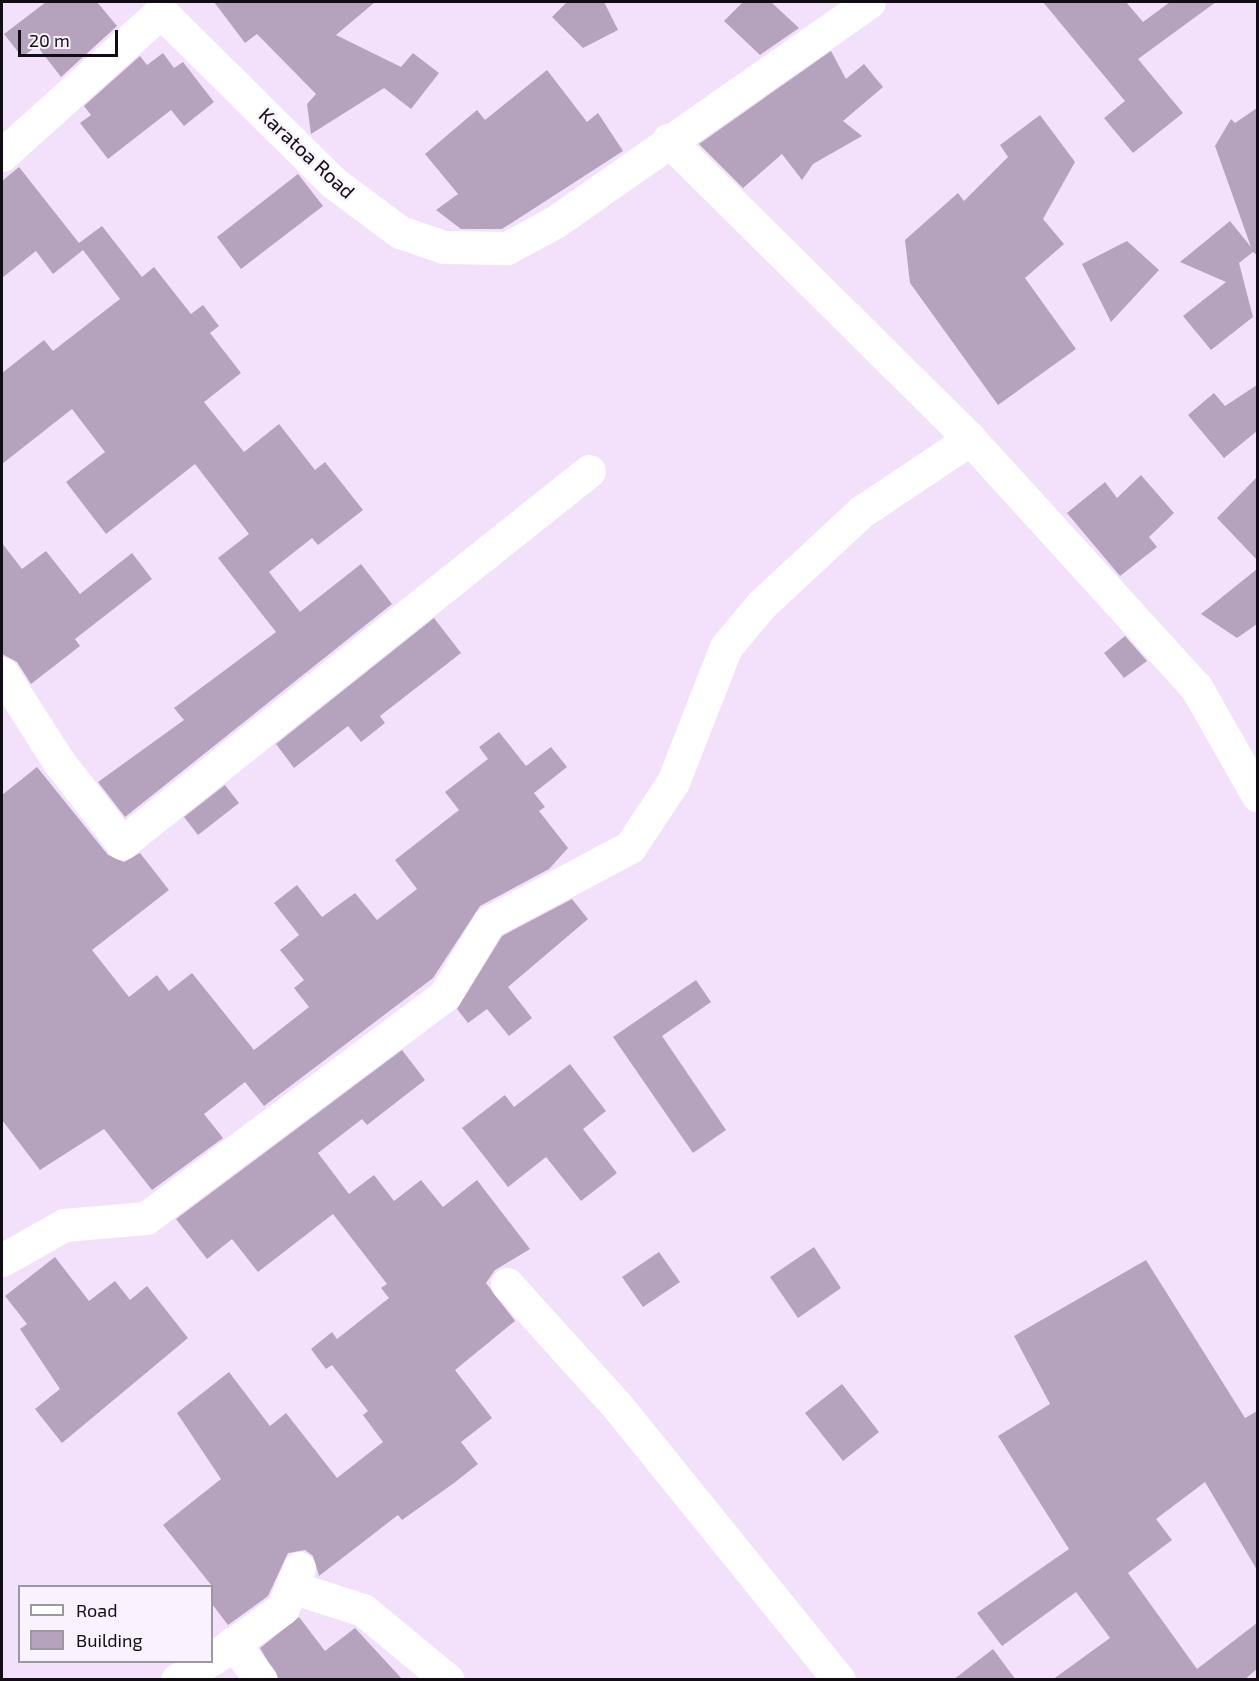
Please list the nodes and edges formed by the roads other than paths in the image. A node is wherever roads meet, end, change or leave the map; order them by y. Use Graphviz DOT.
graph roads {
  1 [pos="869,2"];
  2 [pos="157,7"];
  3 [pos="669,140"];
  4 [pos="2,154"];
  5 [pos="970,439"];
  6 [pos="589,471"];
  7 [pos="2,673"];
  8 [pos="1257,796"];
  9 [pos="2,1260"];
  10 [pos="507,1284"];
  11 [pos="222,1651"];
  12 [pos="205,1663"];
  13 [pos="838,1679"];
  14 [pos="177,1680"];
  15 [pos="261,1680"];
  16 [pos="448,1680"];
  1 -- 3 [label="street, Karatoa Road"];
  2 -- 3 [label="street, Karatoa Road"];
  2 -- 4 [label="street, Karatoa Road"];
  3 -- 5 [label="street"];
  5 -- 8 [label="street"];
  5 -- 9 [label="street"];
  6 -- 7 [label="street"];
  10 -- 13 [label="street"];
  11 -- 15 [label="street"];
  11 -- 16 [label="street"];
  12 -- 14 [label="street"];
}
